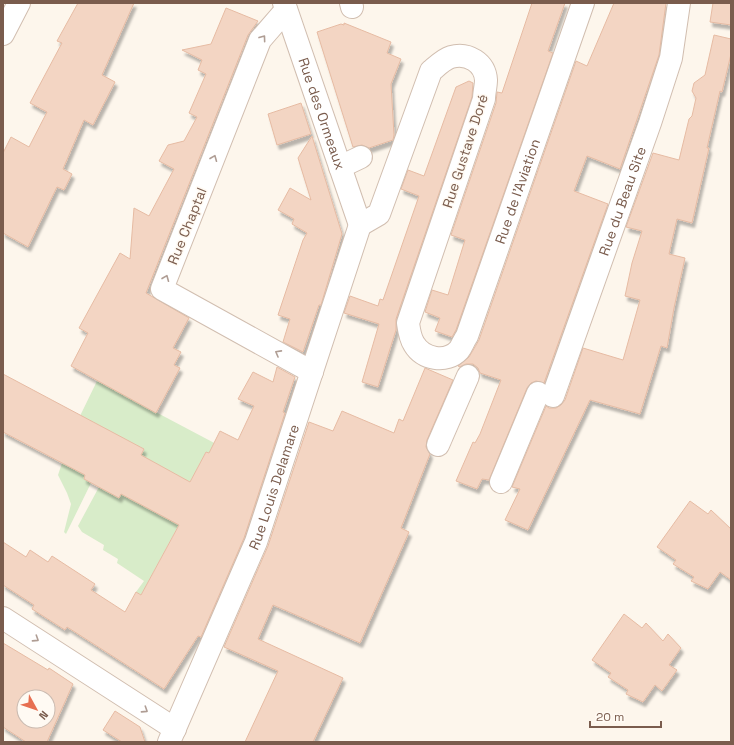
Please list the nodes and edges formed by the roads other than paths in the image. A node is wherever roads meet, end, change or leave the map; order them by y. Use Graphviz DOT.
graph roads {
  1 [pos="19,3"];
  2 [pos="583,3"];
  3 [pos="679,3"];
  4 [pos="285,7"];
  5 [pos="3,34"];
  6 [pos="361,157"];
  7 [pos="340,167"];
  8 [pos="360,225"];
  9 [pos="432,358"];
  10 [pos="312,372"];
  11 [pos="468,376"];
  12 [pos="438,445"];
  13 [pos="501,482"];
  14 [pos="3,618"];
  15 [pos="172,736"];
  1 -- 5 [label="street"];
  2 -- 9 [label="street, Rue de l'Aviation"];
  3 -- 13 [label="street, Rue du Beau Site"];
  4 -- 7 [label="street, Rue des Ormeaux"];
  10 -- 4 [label="street, Rue Chaptal, one-way"];
  6 -- 7 [label="street"];
  7 -- 8 [label="street, Rue des Ormeaux"];
  8 -- 9 [label="street, Rue Gustave Doré"];
  8 -- 10 [label="street, Rue Louis Delamare"];
  10 -- 15 [label="street, Rue Louis Delamare"];
  11 -- 12 [label="street"];
  14 -- 15 [label="street, one-way"];
}
